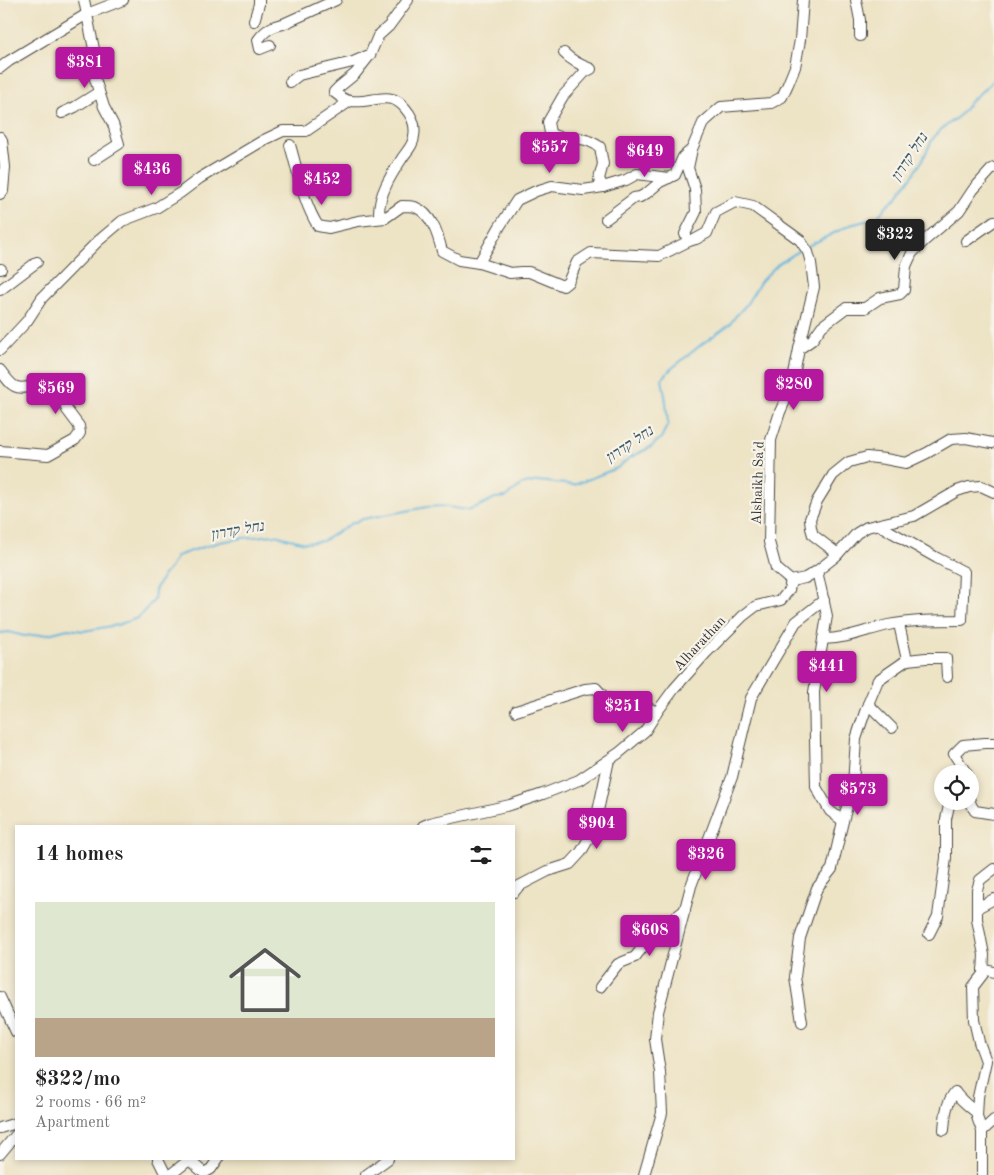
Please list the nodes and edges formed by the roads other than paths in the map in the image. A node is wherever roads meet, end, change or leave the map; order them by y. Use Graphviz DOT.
graph roads {
  1 [pos="84,0"];
  2 [pos="122,0"];
  3 [pos="259,0"];
  4 [pos="336,0"];
  5 [pos="408,0"];
  6 [pos="803,0"];
  7 [pos="856,0"];
  8 [pos="87,14"];
  9 [pos="254,21"];
  10 [pos="860,36"];
  11 [pos="270,45"];
  12 [pos="564,53"];
  13 [pos="370,55"];
  14 [pos="0,68"];
  15 [pos="290,82"];
  16 [pos="99,92"];
  17 [pos="350,101"];
  18 [pos="62,113"];
  19 [pos="0,137"];
  20 [pos="290,145"];
  21 [pos="692,149"];
  22 [pos="94,160"];
  23 [pos="994,168"];
  24 [pos="669,178"];
  25 [pos="602,187"];
  26 [pos="0,194"];
  27 [pos="385,218"];
  28 [pos="606,219"];
  29 [pos="994,221"];
  30 [pos="689,241"];
  31 [pos="966,241"];
  32 [pos="37,262"];
  33 [pos="479,264"];
  34 [pos="0,290"];
  35 [pos="799,349"];
  36 [pos="0,350"];
  37 [pos="0,370"];
  38 [pos="992,443"];
  39 [pos="0,452"];
  40 [pos="994,492"];
  41 [pos="879,525"];
  42 [pos="838,554"];
  43 [pos="816,571"];
  44 [pos="790,581"];
  45 [pos="824,600"];
  46 [pos="899,624"];
  47 [pos="824,639"];
  48 [pos="906,660"];
  49 [pos="947,678"];
  50 [pos="868,704"];
  51 [pos="516,710"];
  52 [pos="657,712"];
  53 [pos="892,728"];
  54 [pos="994,743"];
  55 [pos="609,760"];
  56 [pos="961,765"];
  57 [pos="948,810"];
  58 [pos="975,810"];
  59 [pos="994,814"];
  60 [pos="843,822"];
  61 [pos="425,825"];
  62 [pos="994,869"];
  63 [pos="515,891"];
  64 [pos="994,899"];
  65 [pos="977,908"];
  66 [pos="684,910"];
  67 [pos="929,934"];
  68 [pos="983,969"];
  69 [pos="994,972"];
  70 [pos="600,987"];
  71 [pos="0,998"];
  72 [pos="802,1022"];
  73 [pos="15,1030"];
  74 [pos="977,1112"];
  75 [pos="994,1120"];
  76 [pos="15,1123"];
  77 [pos="0,1128"];
  78 [pos="944,1130"];
  79 [pos="982,1131"];
  80 [pos="15,1137"];
  81 [pos="0,1154"];
  82 [pos="159,1160"];
  83 [pos="189,1160"];
  84 [pos="189,1160"];
  85 [pos="217,1160"];
  86 [pos="387,1160"];
  87 [pos="168,1175"];
  88 [pos="366,1175"];
  89 [pos="644,1175"];
  90 [pos="982,1175"];
  1 -- 8 [label="street"];
  2 -- 8 [label="street"];
  3 -- 9 [label="street"];
  4 -- 11 [label="street"];
  5 -- 13 [label="street"];
  6 -- 21 [label="street"];
  7 -- 10 [label="street"];
  8 -- 14 [label="street"];
  8 -- 16 [label="street"];
  12 -- 25 [label="street"];
  13 -- 15 [label="street"];
  13 -- 17 [label="street"];
  16 -- 18 [label="street"];
  16 -- 22 [label="street"];
  17 -- 27 [label="street"];
  17 -- 36 [label="street"];
  19 -- 26 [label="street"];
  20 -- 27 [label="street"];
  21 -- 24 [label="street"];
  21 -- 30 [label="street"];
  23 -- 35 [label="street"];
  24 -- 25 [label="street"];
  24 -- 28 [label="street"];
  25 -- 33 [label="street"];
  27 -- 33 [label="street"];
  29 -- 31 [label="street"];
  30 -- 33 [label="street, Alshaikh Sa'd"];
  30 -- 35 [label="street, Alshaikh Sa'd"];
  32 -- 34 [label="street"];
  35 -- 44 [label="street, Alshaikh Sa'd"];
  37 -- 39 [label="street"];
  38 -- 42 [label="street"];
  40 -- 41 [label="street"];
  41 -- 42 [label="street"];
  41 -- 46 [label="street"];
  42 -- 43 [label="street"];
  43 -- 44 [label="street"];
  43 -- 45 [label="street"];
  44 -- 52 [label="street, Alharathan"];
  45 -- 47 [label="street"];
  45 -- 66 [label="street"];
  46 -- 47 [label="street"];
  46 -- 48 [label="street"];
  47 -- 60 [label="street"];
  48 -- 49 [label="street"];
  48 -- 50 [label="street"];
  50 -- 53 [label="street"];
  50 -- 60 [label="street"];
  51 -- 52 [label="street"];
  52 -- 55 [label="street, Alharathan"];
  54 -- 56 [label="street"];
  55 -- 61 [label="street, Alharathan"];
  55 -- 63 [label="street"];
  57 -- 67 [label="street"];
  58 -- 59 [label="street"];
  60 -- 72 [label="street"];
  62 -- 65 [label="street"];
  64 -- 65 [label="street"];
  65 -- 68 [label="street"];
  66 -- 70 [label="street"];
  66 -- 89 [label="street"];
  68 -- 69 [label="street"];
  68 -- 74 [label="street"];
  71 -- 73 [label="street"];
  74 -- 78 [label="street"];
  74 -- 79 [label="street"];
  75 -- 79 [label="street"];
  76 -- 77 [label="street"];
  79 -- 90 [label="street"];
  80 -- 81 [label="street"];
  82 -- 87 [label="street"];
  83 -- 87 [label="street"];
  84 -- 85 [label="street"];
  86 -- 88 [label="street"];
}
